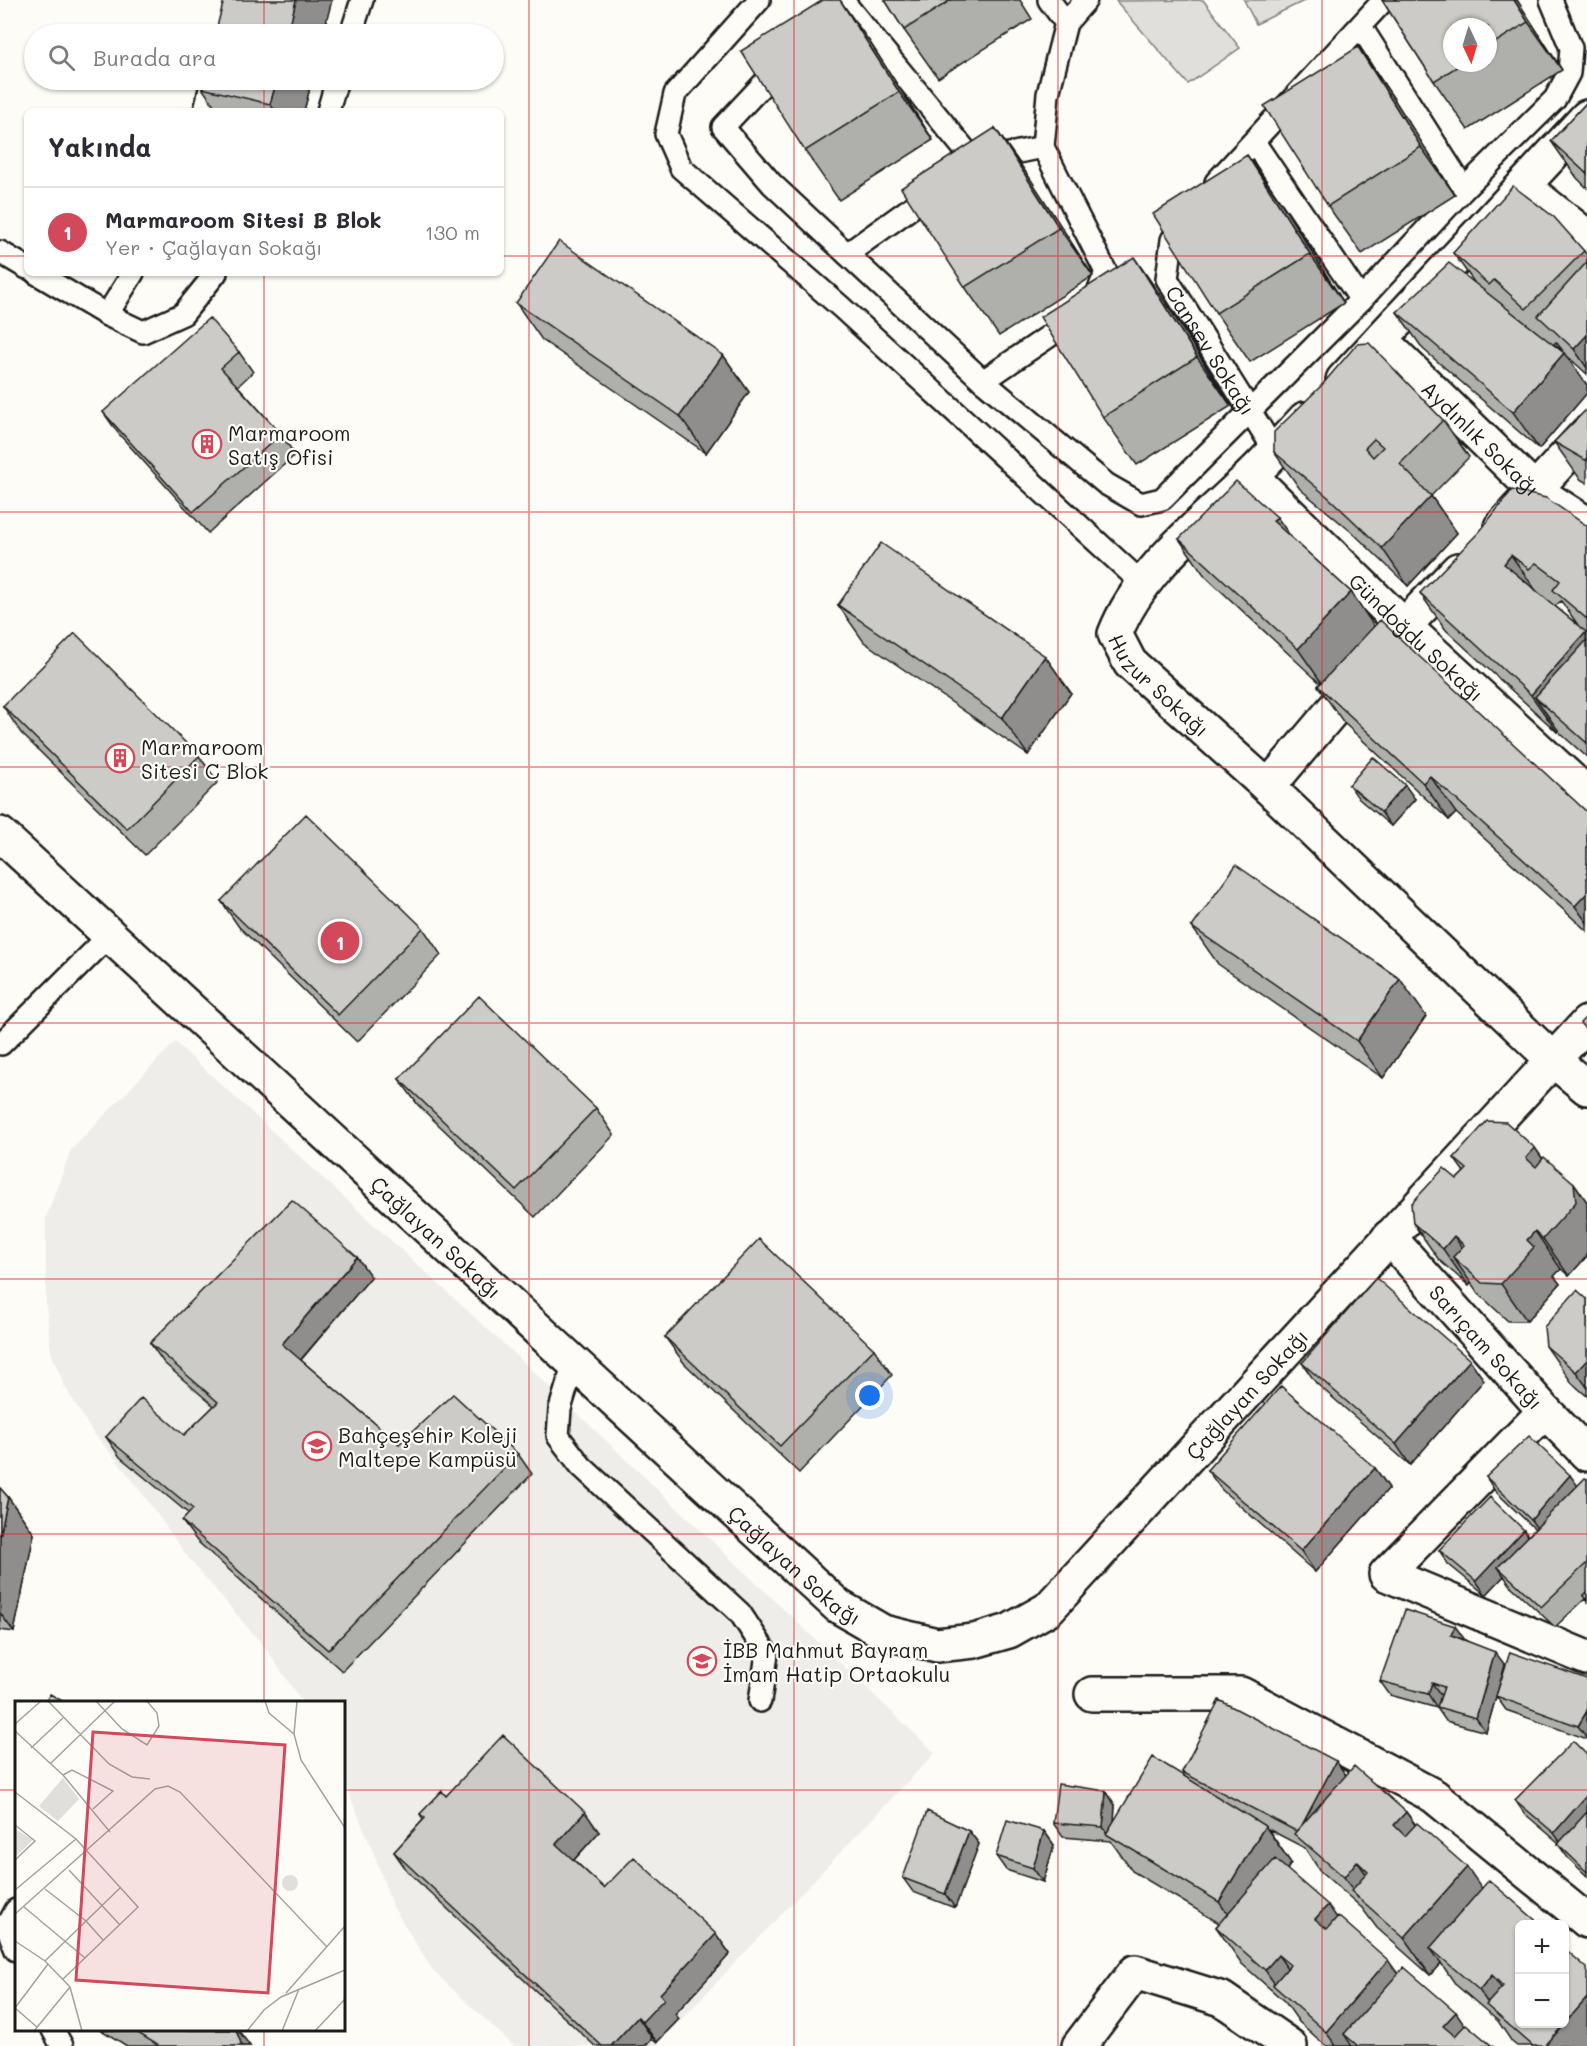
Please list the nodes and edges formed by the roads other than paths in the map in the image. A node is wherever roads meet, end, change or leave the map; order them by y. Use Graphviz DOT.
graph roads {
  1 [pos="362,0"];
  2 [pos="759,0"];
  3 [pos="842,0"];
  4 [pos="1049,0"];
  5 [pos="1086,0"];
  6 [pos="1384,0"];
  7 [pos="1551,0"];
  8 [pos="826,17"];
  9 [pos="1066,23"];
  10 [pos="354,24"];
  11 [pos="1361,27"];
  12 [pos="794,51"];
  13 [pos="210,90"];
  14 [pos="334,90"];
  15 [pos="206,108"];
  16 [pos="329,108"];
  17 [pos="1587,117"];
  18 [pos="1254,142"];
  19 [pos="1043,147"];
  20 [pos="975,162"];
  21 [pos="1523,186"];
  22 [pos="1464,189"];
  23 [pos="1587,237"];
  24 [pos="0,252"];
  25 [pos="847,254"];
  26 [pos="24,266"];
  27 [pos="41,276"];
  28 [pos="132,276"];
  29 [pos="214,276"];
  30 [pos="1361,300"];
  31 [pos="107,315"];
  32 [pos="1382,340"];
  33 [pos="983,381"];
  34 [pos="1250,411"];
  35 [pos="1587,433"];
  36 [pos="1275,451"];
  37 [pos="1251,476"];
  38 [pos="1536,491"];
  39 [pos="1587,524"];
  40 [pos="1144,585"];
  41 [pos="1404,626"];
  42 [pos="1268,787"];
  43 [pos="1587,794"];
  44 [pos="0,834"];
  45 [pos="110,935"];
  46 [pos="1587,1023"];
  47 [pos="1,1044"];
  48 [pos="1552,1059"];
  49 [pos="1587,1088"];
  50 [pos="1389,1237"];
  51 [pos="574,1363"];
  52 [pos="1545,1411"];
  53 [pos="1587,1454"];
  54 [pos="1587,1658"];
  55 [pos="1092,1694"];
  56 [pos="760,1701"];
  57 [pos="8,1921"];
  58 [pos="1587,1921"];
  59 [pos="15,1946"];
  60 [pos="54,2031"];
  61 [pos="62,2046"];
  62 [pos="1079,2046"];
  63 [pos="1290,2046"];
  1 -- 10 [label="lane"];
  2 -- 40 [label="lane"];
  3 -- 8 [label="lane"];
  3 -- 20 [label="lane"];
  4 -- 9 [label="lane"];
  5 -- 9 [label="lane"];
  6 -- 11 [label="lane, Cansev Sokağı"];
  7 -- 22 [label="lane"];
  9 -- 19 [label="lane"];
  11 -- 18 [label="lane, Cansev Sokağı"];
  11 -- 22 [label="lane"];
  12 -- 25 [label="lane"];
  13 -- 15 [label="lane"];
  14 -- 16 [label="lane"];
  17 -- 21 [label="street, Huzur Sokağı"];
  18 -- 30 [label="lane"];
  18 -- 34 [label="lane, Cansev Sokağı"];
  19 -- 20 [label="lane"];
  19 -- 33 [label="lane"];
  20 -- 25 [label="lane"];
  21 -- 23 [label="street"];
  21 -- 32 [label="street, Huzur Sokağı"];
  22 -- 30 [label="lane"];
  24 -- 26 [label="lane"];
  25 -- 33 [label="lane"];
  27 -- 31 [label="lane"];
  28 -- 31 [label="lane"];
  29 -- 31 [label="lane"];
  30 -- 34 [label="lane"];
  32 -- 36 [label="street, Huzur Sokağı"];
  32 -- 38 [label="street, Aydınlık Sokağı"];
  33 -- 34 [label="lane"];
  34 -- 36 [label="lane, Cansev Sokağı"];
  35 -- 38 [label="street"];
  36 -- 37 [label="street, Huzur Sokağı"];
  37 -- 40 [label="street, Huzur Sokağı"];
  37 -- 41 [label="street, Gündoğdu Sokağı"];
  38 -- 39 [label="street, Aydınlık Sokağı"];
  38 -- 41 [label="street"];
  40 -- 42 [label="street, Huzur Sokağı"];
  41 -- 42 [label="street"];
  41 -- 43 [label="street, Gündoğdu Sokağı"];
  42 -- 48 [label="street, Huzur Sokağı"];
  44 -- 45 [label="street, Çağlayan Sokağı"];
  45 -- 47 [label="lane"];
  45 -- 51 [label="street, Çağlayan Sokağı"];
  46 -- 48 [label="street, Çağlayan Sokağı"];
  48 -- 49 [label="street, Huzur Sokağı"];
  48 -- 50 [label="street, Çağlayan Sokağı"];
  50 -- 51 [label="street, Çağlayan Sokağı"];
  50 -- 52 [label="street, Sarıçam Sokağı"];
  51 -- 56 [label="lane"];
  52 -- 53 [label="street, Sarıçam Sokağı"];
  52 -- 54 [label="street"];
  55 -- 58 [label="street"];
  57 -- 59 [label="lane"];
  60 -- 61 [label="lane"];
  62 -- 63 [label="street"];
}
